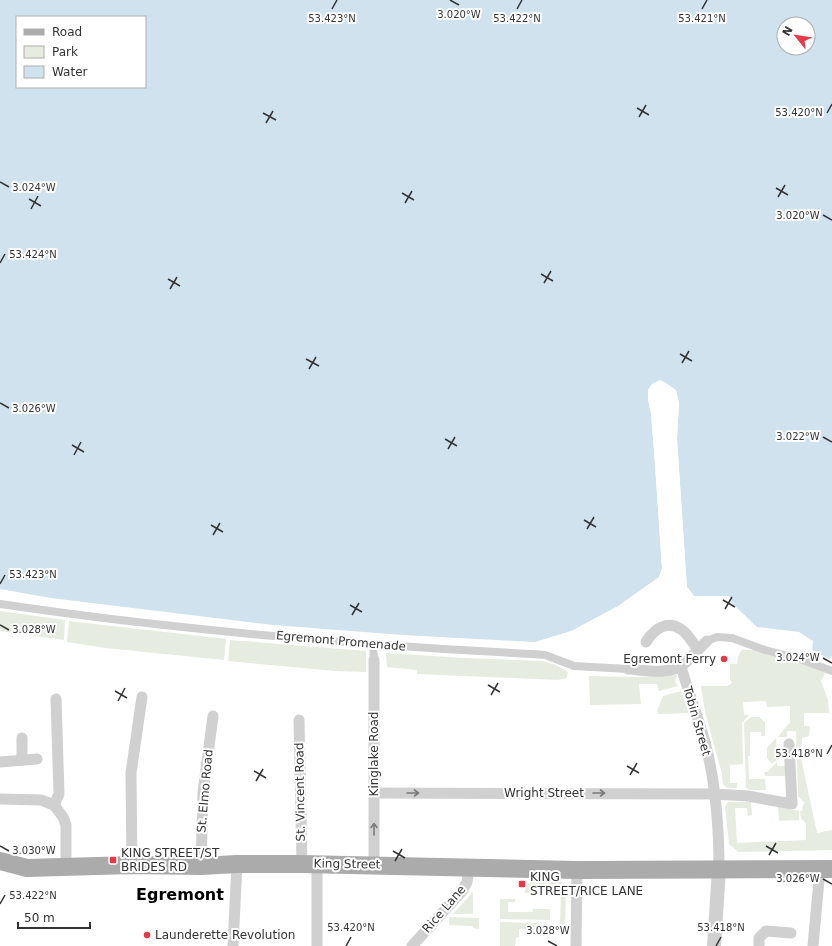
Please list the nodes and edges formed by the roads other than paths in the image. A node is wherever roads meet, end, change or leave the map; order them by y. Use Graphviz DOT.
graph roads {
  1 [pos="0,604"];
  2 [pos="707,641"];
  3 [pos="646,642"];
  4 [pos="374,644"];
  5 [pos="698,650"];
  6 [pos="374,660"];
  7 [pos="681,667"];
  8 [pos="628,668"];
  9 [pos="832,671"];
  10 [pos="142,697"];
  11 [pos="56,699"];
  12 [pos="213,716"];
  13 [pos="299,720"];
  14 [pos="22,738"];
  15 [pos="789,744"];
  16 [pos="37,759"];
  17 [pos="22,760"];
  18 [pos="0,762"];
  19 [pos="374,793"];
  20 [pos="714,794"];
  21 [pos="0,799"];
  22 [pos="54,805"];
  23 [pos="0,861"];
  24 [pos="237,864"];
  25 [pos="309,864"];
  26 [pos="132,865"];
  27 [pos="374,865"];
  28 [pos="201,866"];
  29 [pos="66,867"];
  30 [pos="469,868"];
  31 [pos="719,869"];
  32 [pos="826,869"];
  33 [pos="577,870"];
  34 [pos="791,933"];
  35 [pos="232,946"];
  36 [pos="317,946"];
  37 [pos="412,946"];
  38 [pos="576,946"];
  39 [pos="714,946"];
  40 [pos="759,946"];
  41 [pos="813,946"];
  1 -- 4 [label="street, Egremont Promenade"];
  2 -- 5 [label="street"];
  2 -- 9 [label="street"];
  3 -- 5 [label="street"];
  4 -- 6 [label="street, Kinglake Road"];
  4 -- 8 [label="street, Egremont Promenade"];
  5 -- 7 [label="street"];
  6 -- 19 [label="street, Kinglake Road"];
  7 -- 8 [label="street, Egremont Promenade"];
  7 -- 20 [label="street, Tobin Street"];
  10 -- 26 [label="street"];
  11 -- 22 [label="street"];
  12 -- 28 [label="street, St. Elmo Road"];
  13 -- 25 [label="street, St. Vincent Road"];
  14 -- 17 [label="street"];
  15 -- 20 [label="street, Wright Street"];
  16 -- 17 [label="street"];
  17 -- 18 [label="street"];
  19 -- 20 [label="street, Wright Street, one-way"];
  27 -- 19 [label="street, Kinglake Road, one-way"];
  20 -- 31 [label="street, Tobin Street"];
  21 -- 22 [label="street"];
  22 -- 29 [label="street"];
  23 -- 29 [label="main road, King Street"];
  24 -- 25 [label="main road, King Street"];
  24 -- 28 [label="main road, King Street"];
  24 -- 35 [label="street"];
  25 -- 27 [label="main road, King Street"];
  25 -- 36 [label="street, St. Vincent Road"];
  26 -- 28 [label="main road, King Street"];
  26 -- 29 [label="main road, King Street"];
  27 -- 30 [label="main road, King Street"];
  30 -- 33 [label="main road, King Street"];
  30 -- 37 [label="street, Rice Lane"];
  31 -- 32 [label="main road, King Street"];
  31 -- 33 [label="main road, King Street"];
  31 -- 39 [label="street"];
  32 -- 41 [label="street"];
  33 -- 38 [label="street"];
  34 -- 40 [label="street"];
}
